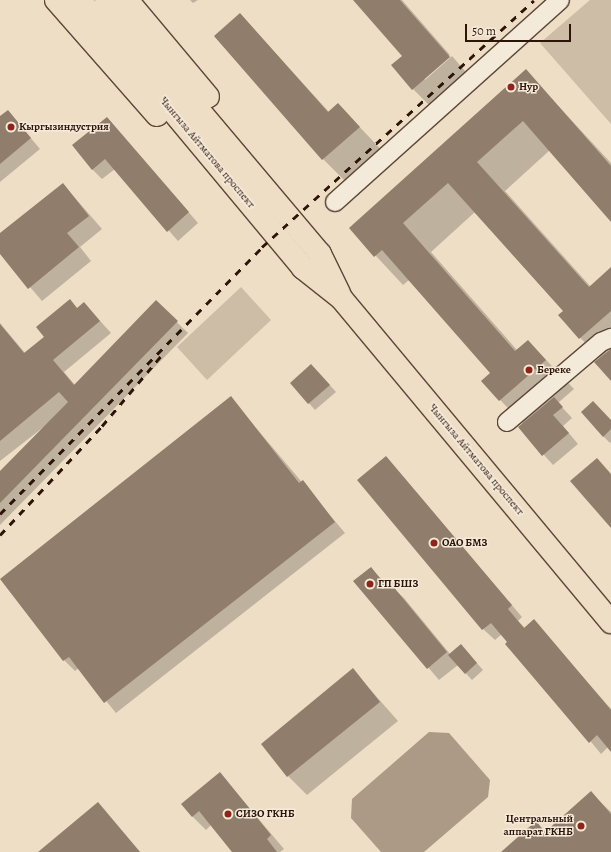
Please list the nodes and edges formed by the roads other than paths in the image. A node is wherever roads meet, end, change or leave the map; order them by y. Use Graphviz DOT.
graph roads {
  1 [pos="56,0"];
  2 [pos="80,0"];
  3 [pos="106,0"];
  4 [pos="127,0"];
  5 [pos="560,0"];
  6 [pos="335,202"];
  7 [pos="278,203"];
  8 [pos="261,217"];
  9 [pos="341,298"];
  10 [pos="611,338"];
  11 [pos="507,422"];
  12 [pos="611,622"];
  1 -- 8 [label="main road"];
  2 -- 8 [label="main road, Чынгыза Айтматова проспект"];
  3 -- 7 [label="main road, Чынгыза Айтматова проспект"];
  4 -- 7 [label="main road"];
  5 -- 6 [label="street"];
  7 -- 9 [label="main road, Чынгыза Айтматова проспект"];
  8 -- 9 [label="main road, Чынгыза Айтматова проспект"];
  9 -- 12 [label="main road, Чынгыза Айтматова проспект"];
  10 -- 11 [label="street"];
}
